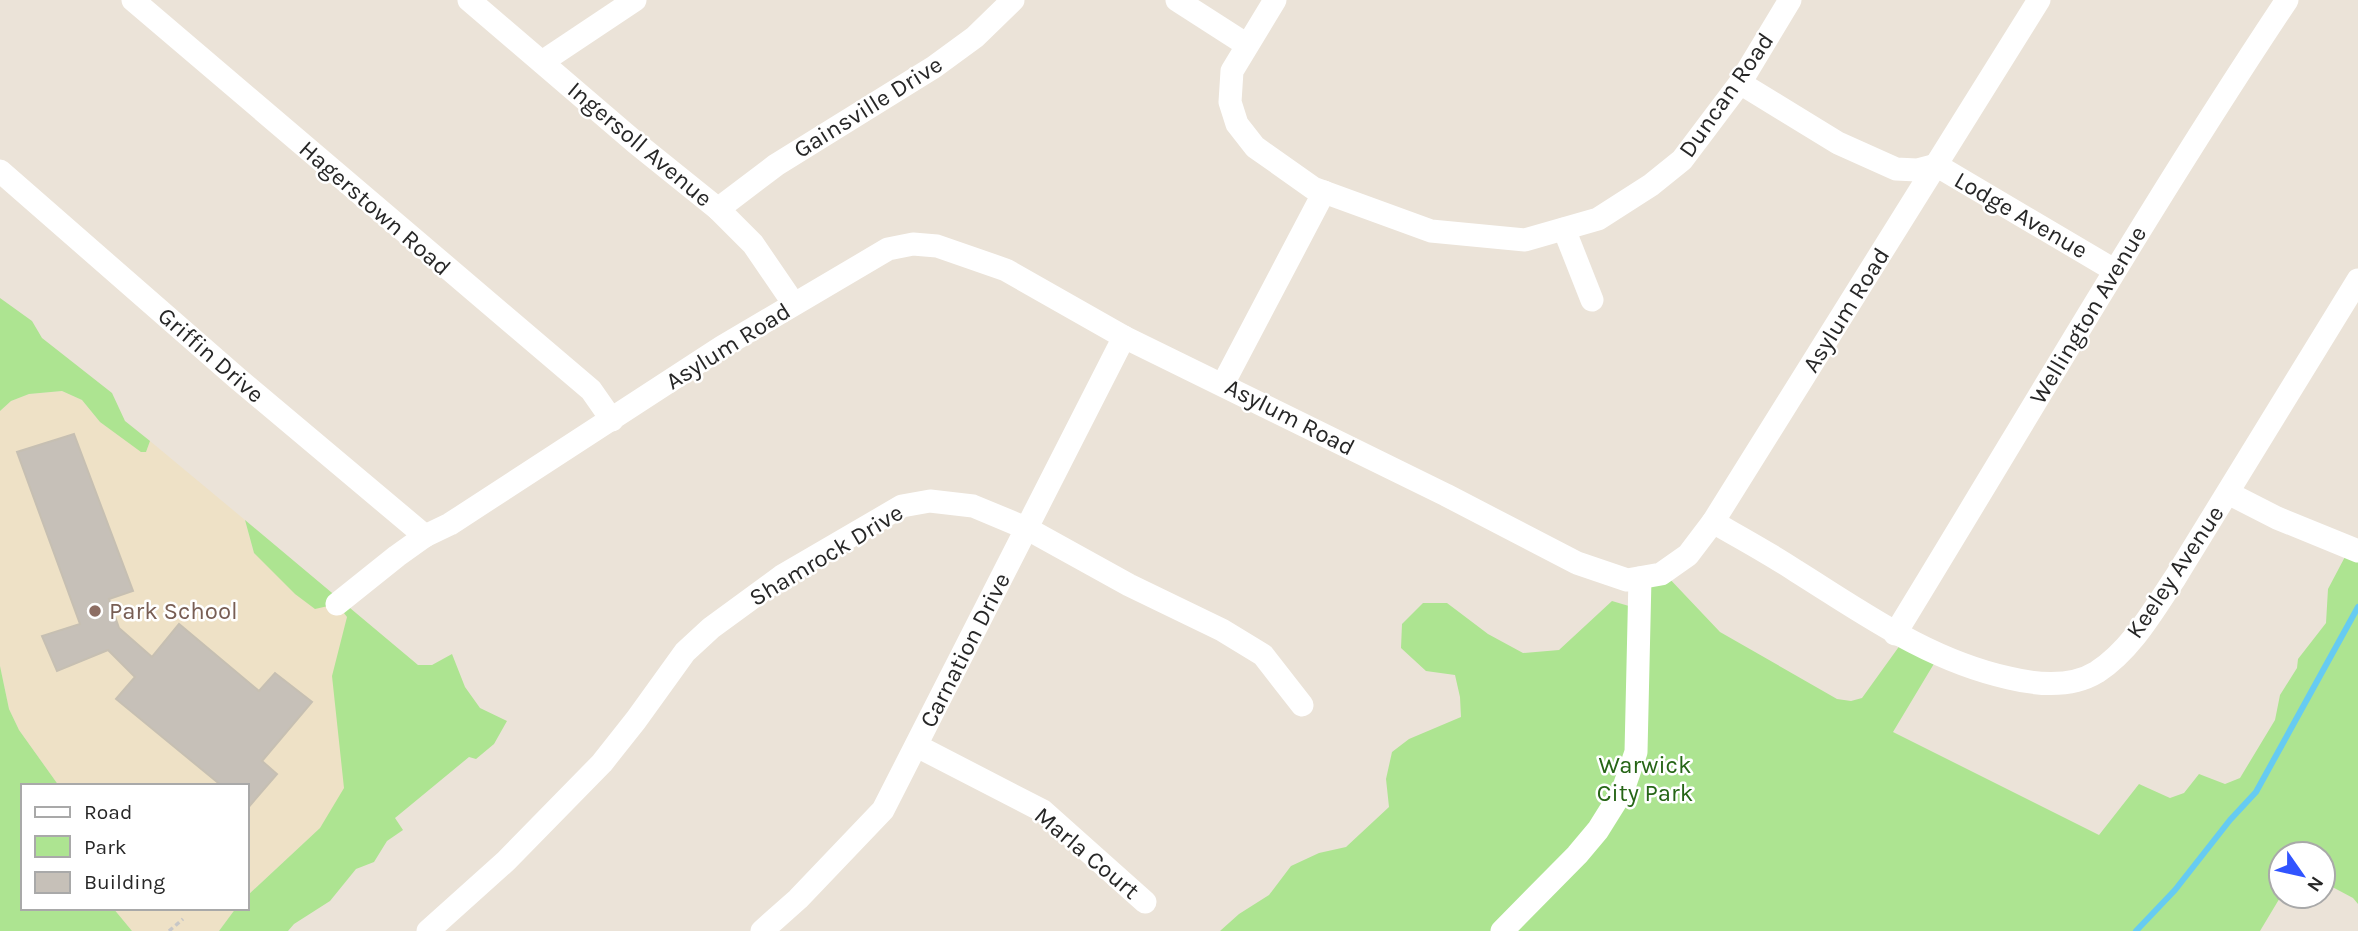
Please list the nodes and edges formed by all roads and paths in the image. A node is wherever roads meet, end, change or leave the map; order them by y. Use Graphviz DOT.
graph roads {
  1 [pos="132,0"];
  2 [pos="470,0"];
  3 [pos="635,0"];
  4 [pos="1013,0"];
  5 [pos="1177,0"];
  6 [pos="1275,0"];
  7 [pos="1790,0"];
  8 [pos="2039,0"];
  9 [pos="2287,0"];
  10 [pos="1247,46"];
  11 [pos="542,62"];
  12 [pos="1740,83"];
  13 [pos="1936,165"];
  14 [pos="0,171"];
  15 [pos="1324,192"];
  16 [pos="718,209"];
  17 [pos="1564,229"];
  18 [pos="2114,270"];
  19 [pos="2358,280"];
  20 [pos="1592,300"];
  21 [pos="794,304"];
  22 [pos="1124,337"];
  23 [pos="1223,384"];
  24 [pos="612,420"];
  25 [pos="2228,493"];
  26 [pos="1713,522"];
  27 [pos="1026,528"];
  28 [pos="425,536"];
  29 [pos="2358,551"];
  30 [pos="1640,578"];
  31 [pos="337,604"];
  32 [pos="1895,634"];
  33 [pos="1303,705"];
  34 [pos="917,746"];
  35 [pos="1146,902"];
  36 [pos="183,919"];
  37 [pos="770,929"];
  38 [pos="169,931"];
  39 [pos="428,931"];
  40 [pos="1502,931"];
  1 -- 24 [label="street, Hagerstown Road"];
  2 -- 11 [label="street, Ingersoll Avenue"];
  3 -- 11 [label="street"];
  4 -- 16 [label="street, Gainsville Drive"];
  5 -- 10 [label="street"];
  6 -- 10 [label="street, Duncan Road"];
  7 -- 12 [label="street, Duncan Road"];
  8 -- 13 [label="street, Asylum Road"];
  9 -- 18 [label="street, Wellington Avenue"];
  10 -- 15 [label="street, Duncan Road"];
  11 -- 16 [label="street, Ingersoll Avenue"];
  12 -- 13 [label="street, Lodge Avenue"];
  12 -- 17 [label="street, Duncan Road"];
  13 -- 18 [label="street, Lodge Avenue"];
  13 -- 26 [label="street, Asylum Road"];
  14 -- 28 [label="street, Griffin Drive"];
  15 -- 17 [label="street, Duncan Road"];
  15 -- 23 [label="street"];
  16 -- 21 [label="street, Ingersoll Avenue"];
  17 -- 20 [label="street"];
  18 -- 32 [label="street, Wellington Avenue"];
  19 -- 25 [label="street, Keeley Avenue"];
  21 -- 22 [label="street, Asylum Road"];
  21 -- 24 [label="street, Asylum Road"];
  22 -- 23 [label="street, Asylum Road"];
  22 -- 27 [label="street, Carnation Drive"];
  23 -- 30 [label="street, Asylum Road"];
  24 -- 28 [label="street, Asylum Road"];
  25 -- 29 [label="street"];
  25 -- 32 [label="street, Keeley Avenue"];
  26 -- 30 [label="street, Asylum Road"];
  26 -- 32 [label="street, Keeley Avenue"];
  27 -- 33 [label="street, Shamrock Drive"];
  27 -- 34 [label="street, Carnation Drive"];
  27 -- 39 [label="street, Shamrock Drive"];
  28 -- 31 [label="street, Asylum Road"];
  30 -- 40 [label="street"];
  34 -- 35 [label="street, Marla Court"];
  34 -- 37 [label="street, Carnation Drive"];
  36 -- 38 [label="path"];
}
